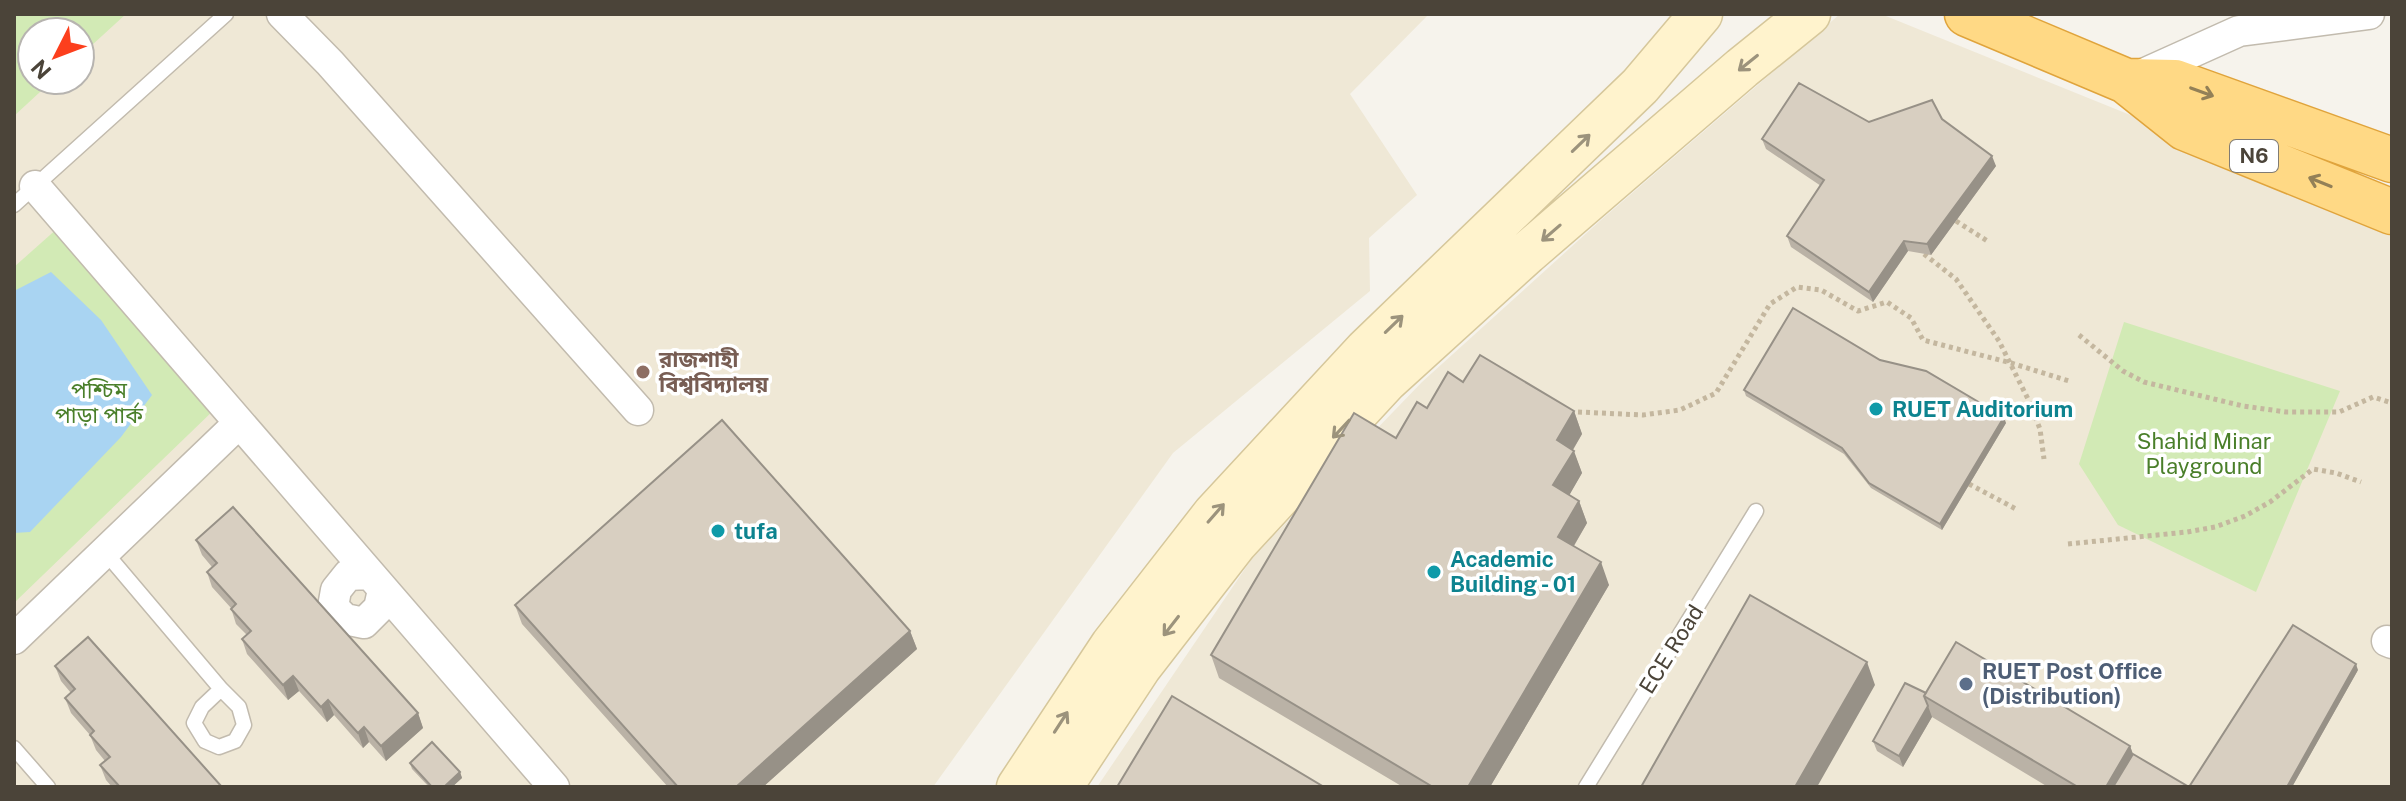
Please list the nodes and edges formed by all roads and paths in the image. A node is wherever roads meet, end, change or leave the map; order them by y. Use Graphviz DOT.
graph roads {
  1 [pos="226,14"];
  2 [pos="282,14"];
  3 [pos="1701,14"];
  4 [pos="1809,14"];
  5 [pos="2369,14"];
  6 [pos="1981,16"];
  7 [pos="2126,81"];
  8 [pos="2392,160"];
  9 [pos="24,196"];
  10 [pos="2392,212"];
  11 [pos="1956,221"];
  12 [pos="1989,242"];
  13 [pos="1924,254"];
  14 [pos="2079,335"];
  15 [pos="2011,363"];
  16 [pos="2069,381"];
  17 [pos="2392,403"];
  18 [pos="638,410"];
  19 [pos="1578,412"];
  20 [pos="239,423"];
  21 [pos="2044,459"];
  22 [pos="2361,482"];
  23 [pos="1969,484"];
  24 [pos="2016,509"];
  25 [pos="1756,511"];
  26 [pos="2068,544"];
  27 [pos="105,552"];
  28 [pos="14,639"];
  29 [pos="221,689"];
  30 [pos="14,748"];
  31 [pos="48,787"];
  32 [pos="554,787"];
  33 [pos="1018,787"];
  34 [pos="1061,787"];
  35 [pos="1586,787"];
  1 -- 9 [label="lane"];
  2 -- 18 [label="street"];
  33 -- 3 [label="main road, one-way"];
  4 -- 34 [label="main road, one-way"];
  5 -- 7 [label="street"];
  6 -- 7 [label="highway, N6"];
  7 -- 8 [label="highway, N6, one-way"];
  10 -- 7 [label="highway, N6, one-way"];
  9 -- 20 [label="street"];
  11 -- 12 [label="path"];
  13 -- 15 [label="path"];
  14 -- 17 [label="path"];
  15 -- 16 [label="path"];
  15 -- 19 [label="path"];
  15 -- 21 [label="path"];
  20 -- 27 [label="street"];
  20 -- 32 [label="street"];
  22 -- 26 [label="path"];
  23 -- 24 [label="path"];
  25 -- 35 [label="lane, ECE Road"];
  27 -- 28 [label="street"];
  27 -- 29 [label="lane"];
  30 -- 31 [label="lane"];
}
